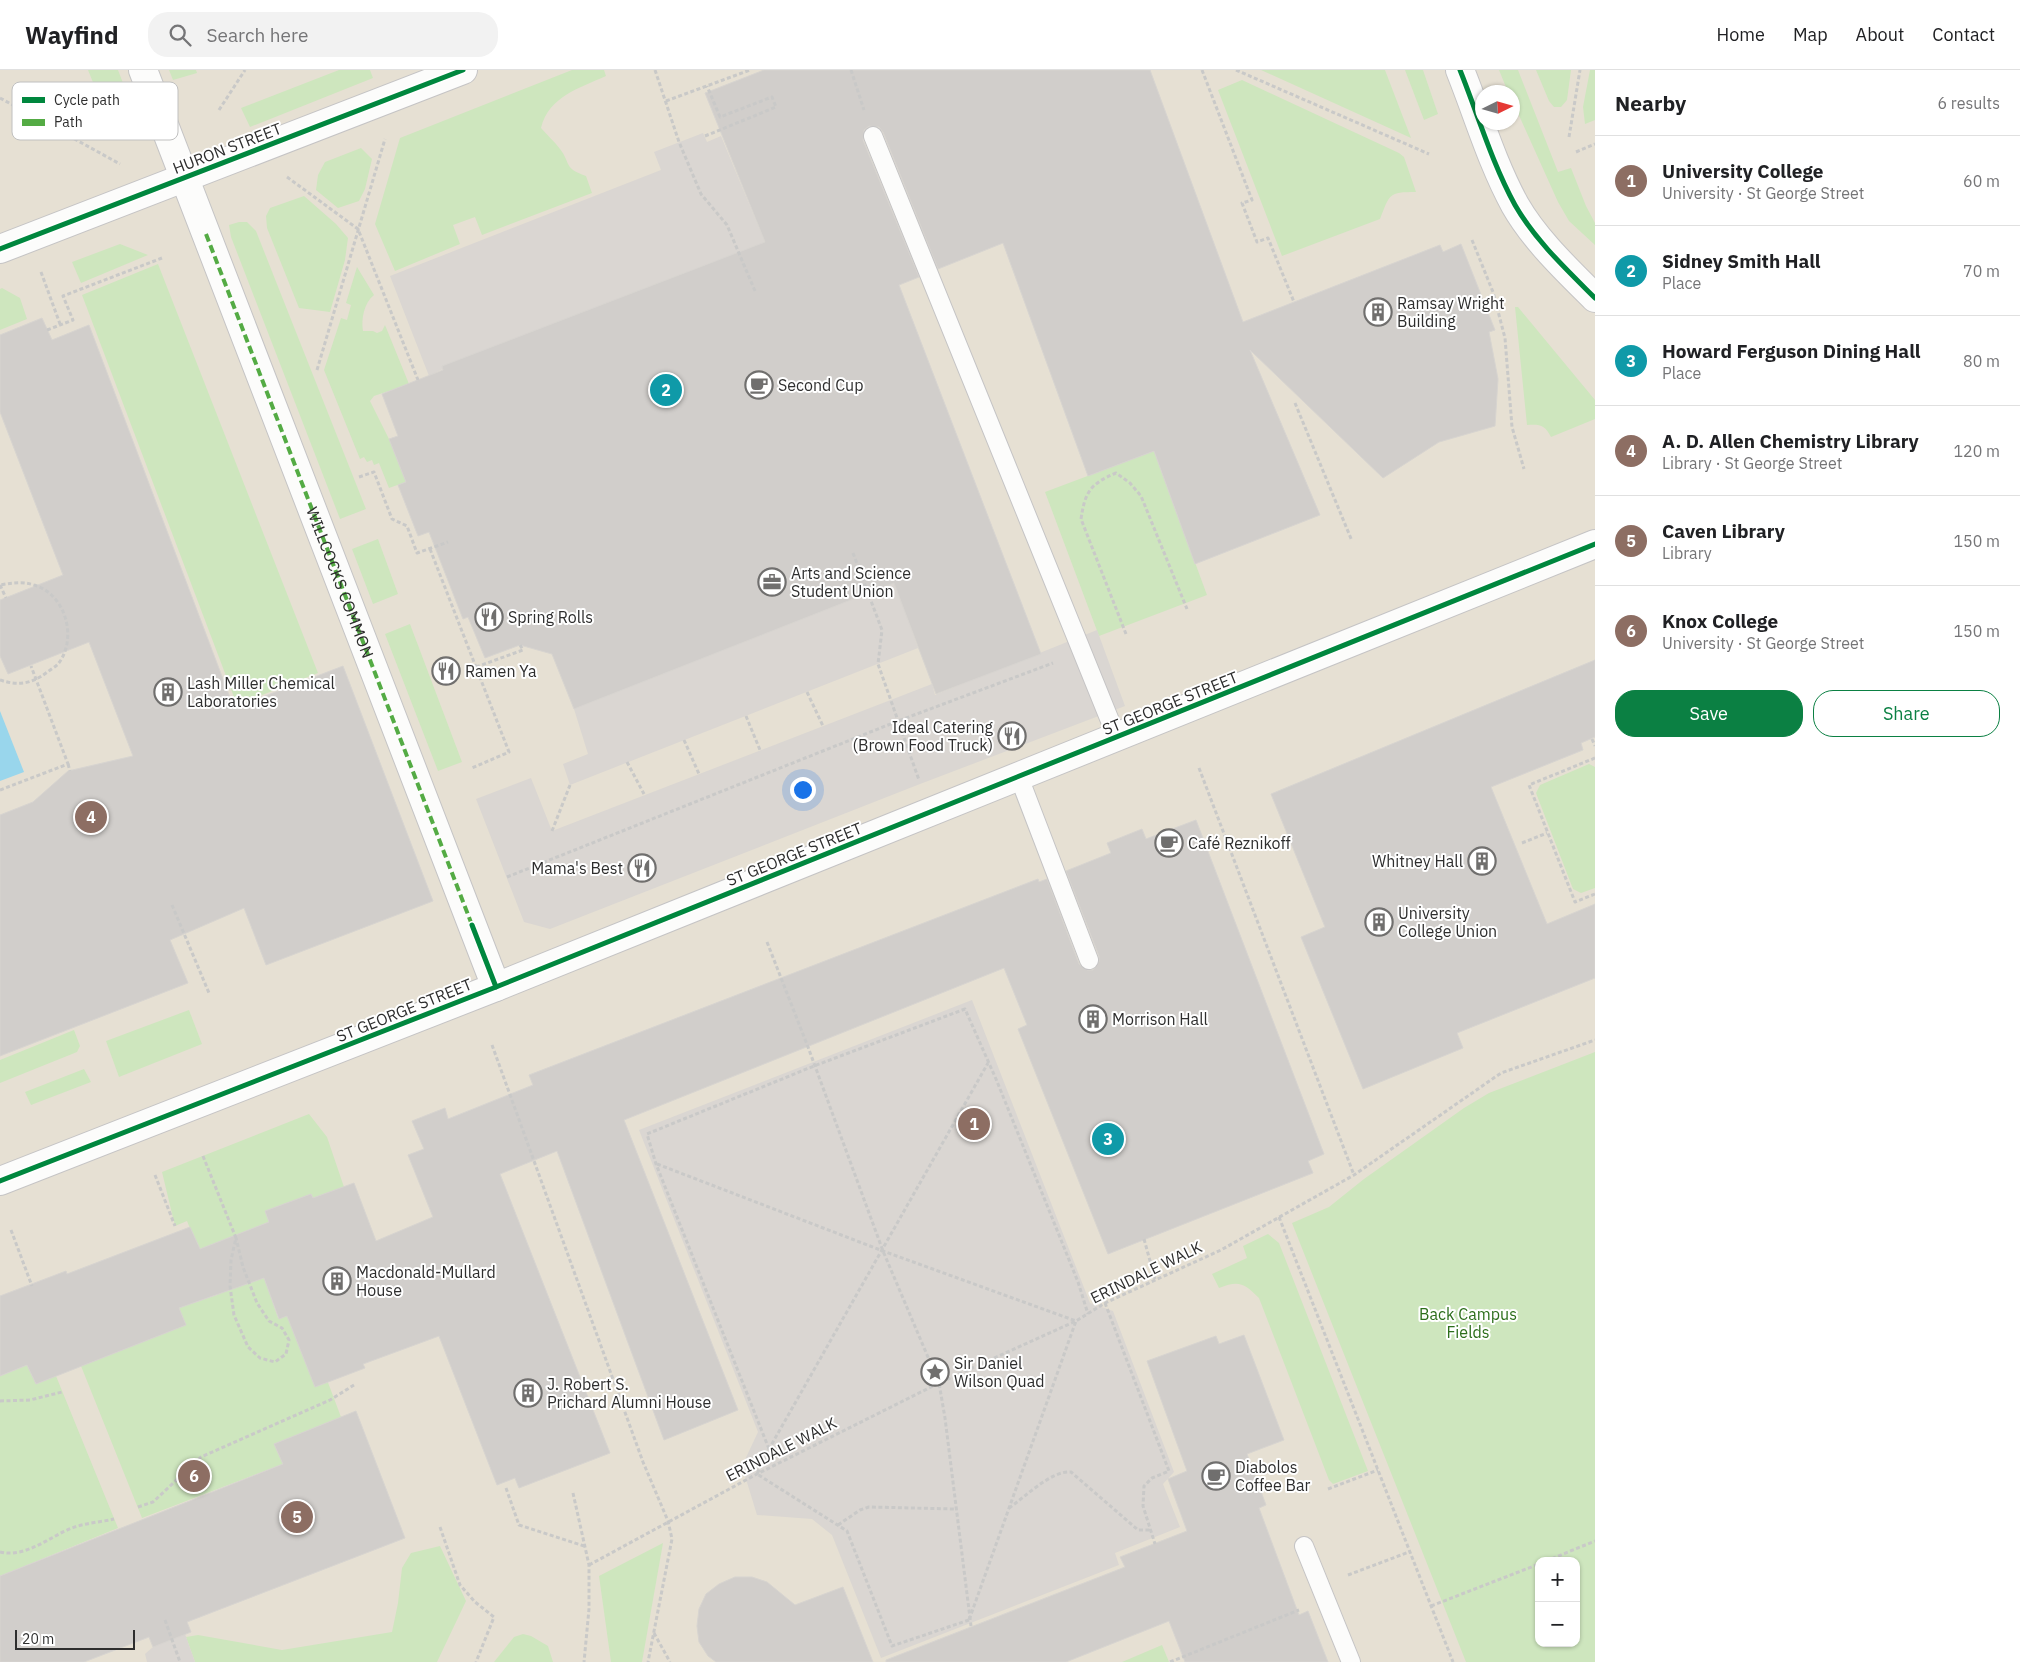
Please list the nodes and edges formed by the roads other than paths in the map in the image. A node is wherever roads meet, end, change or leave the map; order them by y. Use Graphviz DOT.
graph roads {
  1 [pos="143,70"];
  2 [pos="463,70"];
  3 [pos="1460,70"];
  4 [pos="148,82"];
  5 [pos="873,136"];
  6 [pos="170,140"];
  7 [pos="185,178"];
  8 [pos="0,249"];
  9 [pos="1595,298"];
  10 [pos="1595,544"];
  11 [pos="1117,738"];
  12 [pos="1019,777"];
  13 [pos="1089,960"];
  14 [pos="496,987"];
  15 [pos="0,1181"];
  16 [pos="1304,1546"];
  17 [pos="1351,1662"];
  1 -- 4 [label="street, WILLCOCKS COMMON"];
  2 -- 7 [label="street, HURON STREET"];
  3 -- 9 [label="street"];
  5 -- 11 [label="lane"];
  6 -- 7 [label="street, WILLCOCKS COMMON"];
  7 -- 8 [label="street, HURON STREET"];
  7 -- 14 [label="street, WILLCOCKS COMMON"];
  10 -- 11 [label="street, ST GEORGE STREET"];
  11 -- 12 [label="street, ST GEORGE STREET"];
  12 -- 13 [label="lane"];
  12 -- 14 [label="street, ST GEORGE STREET"];
  14 -- 15 [label="street, ST GEORGE STREET"];
  16 -- 17 [label="lane"];
}
